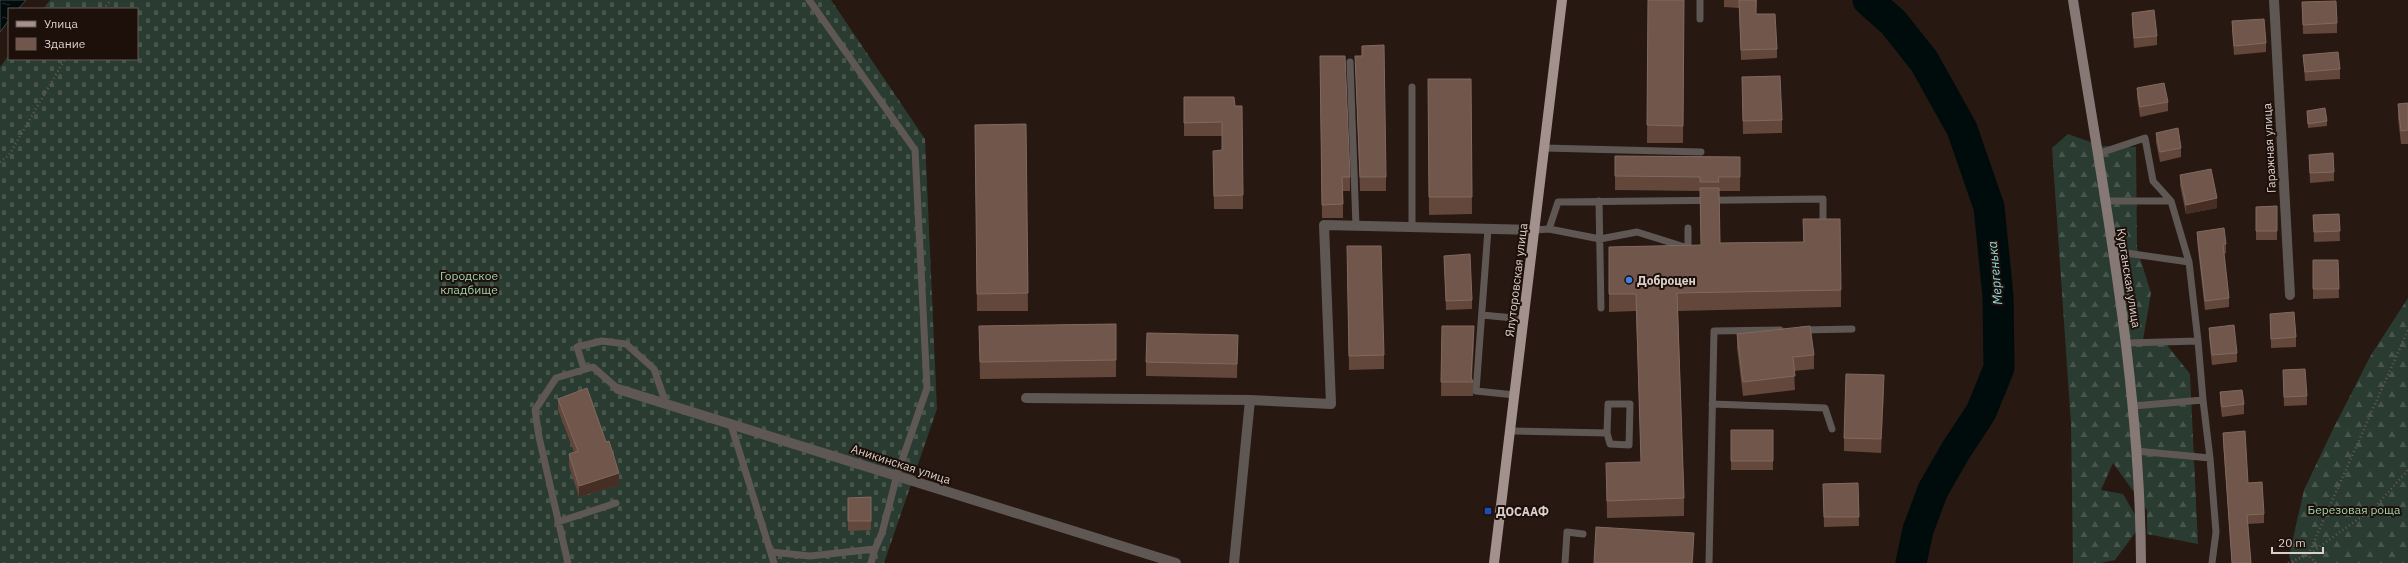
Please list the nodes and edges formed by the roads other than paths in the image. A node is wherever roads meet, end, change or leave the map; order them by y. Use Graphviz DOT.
graph roads {
  1 [pos="809,0"];
  2 [pos="1562,0"];
  3 [pos="1700,0"];
  4 [pos="2073,0"];
  5 [pos="2274,0"];
  6 [pos="1700,19"];
  7 [pos="1350,62"];
  8 [pos="1412,87"];
  9 [pos="1544,148"];
  10 [pos="1701,152"];
  11 [pos="2097,154"];
  12 [pos="1599,201"];
  13 [pos="2104,201"];
  14 [pos="2171,201"];
  15 [pos="1823,221"];
  16 [pos="1356,226"];
  17 [pos="1412,227"];
  18 [pos="1688,228"];
  19 [pos="1488,229"];
  20 [pos="1549,229"];
  21 [pos="1535,230"];
  22 [pos="1600,239"];
  23 [pos="2112,251"];
  24 [pos="2189,262"];
  25 [pos="2290,294"];
  26 [pos="1601,308"];
  27 [pos="1482,315"];
  28 [pos="1524,319"];
  29 [pos="1852,329"];
  30 [pos="2198,341"];
  31 [pos="2126,343"];
  32 [pos="584,369"];
  33 [pos="618,390"];
  34 [pos="1514,395"];
  35 [pos="1026,398"];
  36 [pos="1250,400"];
  37 [pos="2203,400"];
  38 [pos="666,404"];
  39 [pos="1712,404"];
  40 [pos="2133,406"];
  41 [pos="731,424"];
  42 [pos="1832,429"];
  43 [pos="1510,431"];
  44 [pos="1607,433"];
  45 [pos="2136,451"];
  46 [pos="2210,458"];
  47 [pos="897,475"];
  48 [pos="616,503"];
  49 [pos="558,522"];
  50 [pos="1583,534"];
  51 [pos="875,549"];
  52 [pos="771,552"];
  53 [pos="568,563"];
  54 [pos="774,563"];
  55 [pos="871,563"];
  56 [pos="1176,563"];
  57 [pos="1234,563"];
  58 [pos="1494,563"];
  59 [pos="1565,563"];
  60 [pos="1709,563"];
  61 [pos="2141,563"];
  62 [pos="2212,563"];
  1 -- 47 [label="lane"];
  2 -- 9 [label="main road, Ялуторовская улица"];
  3 -- 6 [label="lane"];
  4 -- 11 [label="main road, Курганская улица"];
  5 -- 25 [label="street, Гаражная улица"];
  7 -- 16 [label="lane"];
  8 -- 17 [label="lane"];
  9 -- 10 [label="lane"];
  9 -- 21 [label="main road, Ялуторовская улица"];
  11 -- 13 [label="main road, Курганская улица"];
  11 -- 14 [label="lane"];
  12 -- 15 [label="lane"];
  12 -- 20 [label="lane"];
  12 -- 22 [label="lane"];
  13 -- 14 [label="lane"];
  13 -- 23 [label="main road, Курганская улица"];
  14 -- 24 [label="lane"];
  16 -- 17 [label="street"];
  16 -- 36 [label="street"];
  17 -- 19 [label="street"];
  18 -- 22 [label="lane"];
  19 -- 21 [label="street"];
  19 -- 27 [label="lane"];
  20 -- 21 [label="lane"];
  20 -- 22 [label="lane"];
  21 -- 28 [label="main road, Ялуторовская улица"];
  22 -- 26 [label="lane"];
  23 -- 24 [label="lane"];
  23 -- 31 [label="main road, Курганская улица"];
  24 -- 30 [label="lane"];
  27 -- 28 [label="lane"];
  27 -- 34 [label="lane"];
  28 -- 34 [label="main road, Ялуторовская улица"];
  29 -- 39 [label="lane"];
  30 -- 31 [label="lane"];
  30 -- 37 [label="lane"];
  31 -- 40 [label="main road, Курганская улица"];
  32 -- 33 [label="lane"];
  32 -- 38 [label="lane"];
  32 -- 49 [label="lane"];
  33 -- 38 [label="street, Аникинская улица"];
  34 -- 43 [label="main road, Ялуторовская улица"];
  35 -- 36 [label="street"];
  36 -- 57 [label="street"];
  37 -- 40 [label="lane"];
  37 -- 46 [label="lane"];
  38 -- 41 [label="street, Аникинская улица"];
  39 -- 42 [label="lane"];
  39 -- 60 [label="lane"];
  40 -- 45 [label="main road, Курганская улица"];
  41 -- 47 [label="street, Аникинская улица"];
  41 -- 52 [label="lane"];
  43 -- 44 [label="lane"];
  43 -- 58 [label="main road, Ялуторовская улица"];
  44 -- 44 [label="lane"];
  45 -- 46 [label="lane"];
  45 -- 61 [label="main road, Курганская улица"];
  46 -- 62 [label="lane"];
  47 -- 51 [label="lane"];
  47 -- 56 [label="street, Аникинская улица"];
  48 -- 49 [label="lane"];
  49 -- 53 [label="lane"];
  50 -- 59 [label="lane"];
  51 -- 52 [label="lane"];
  51 -- 55 [label="lane"];
  52 -- 54 [label="lane"];
}
